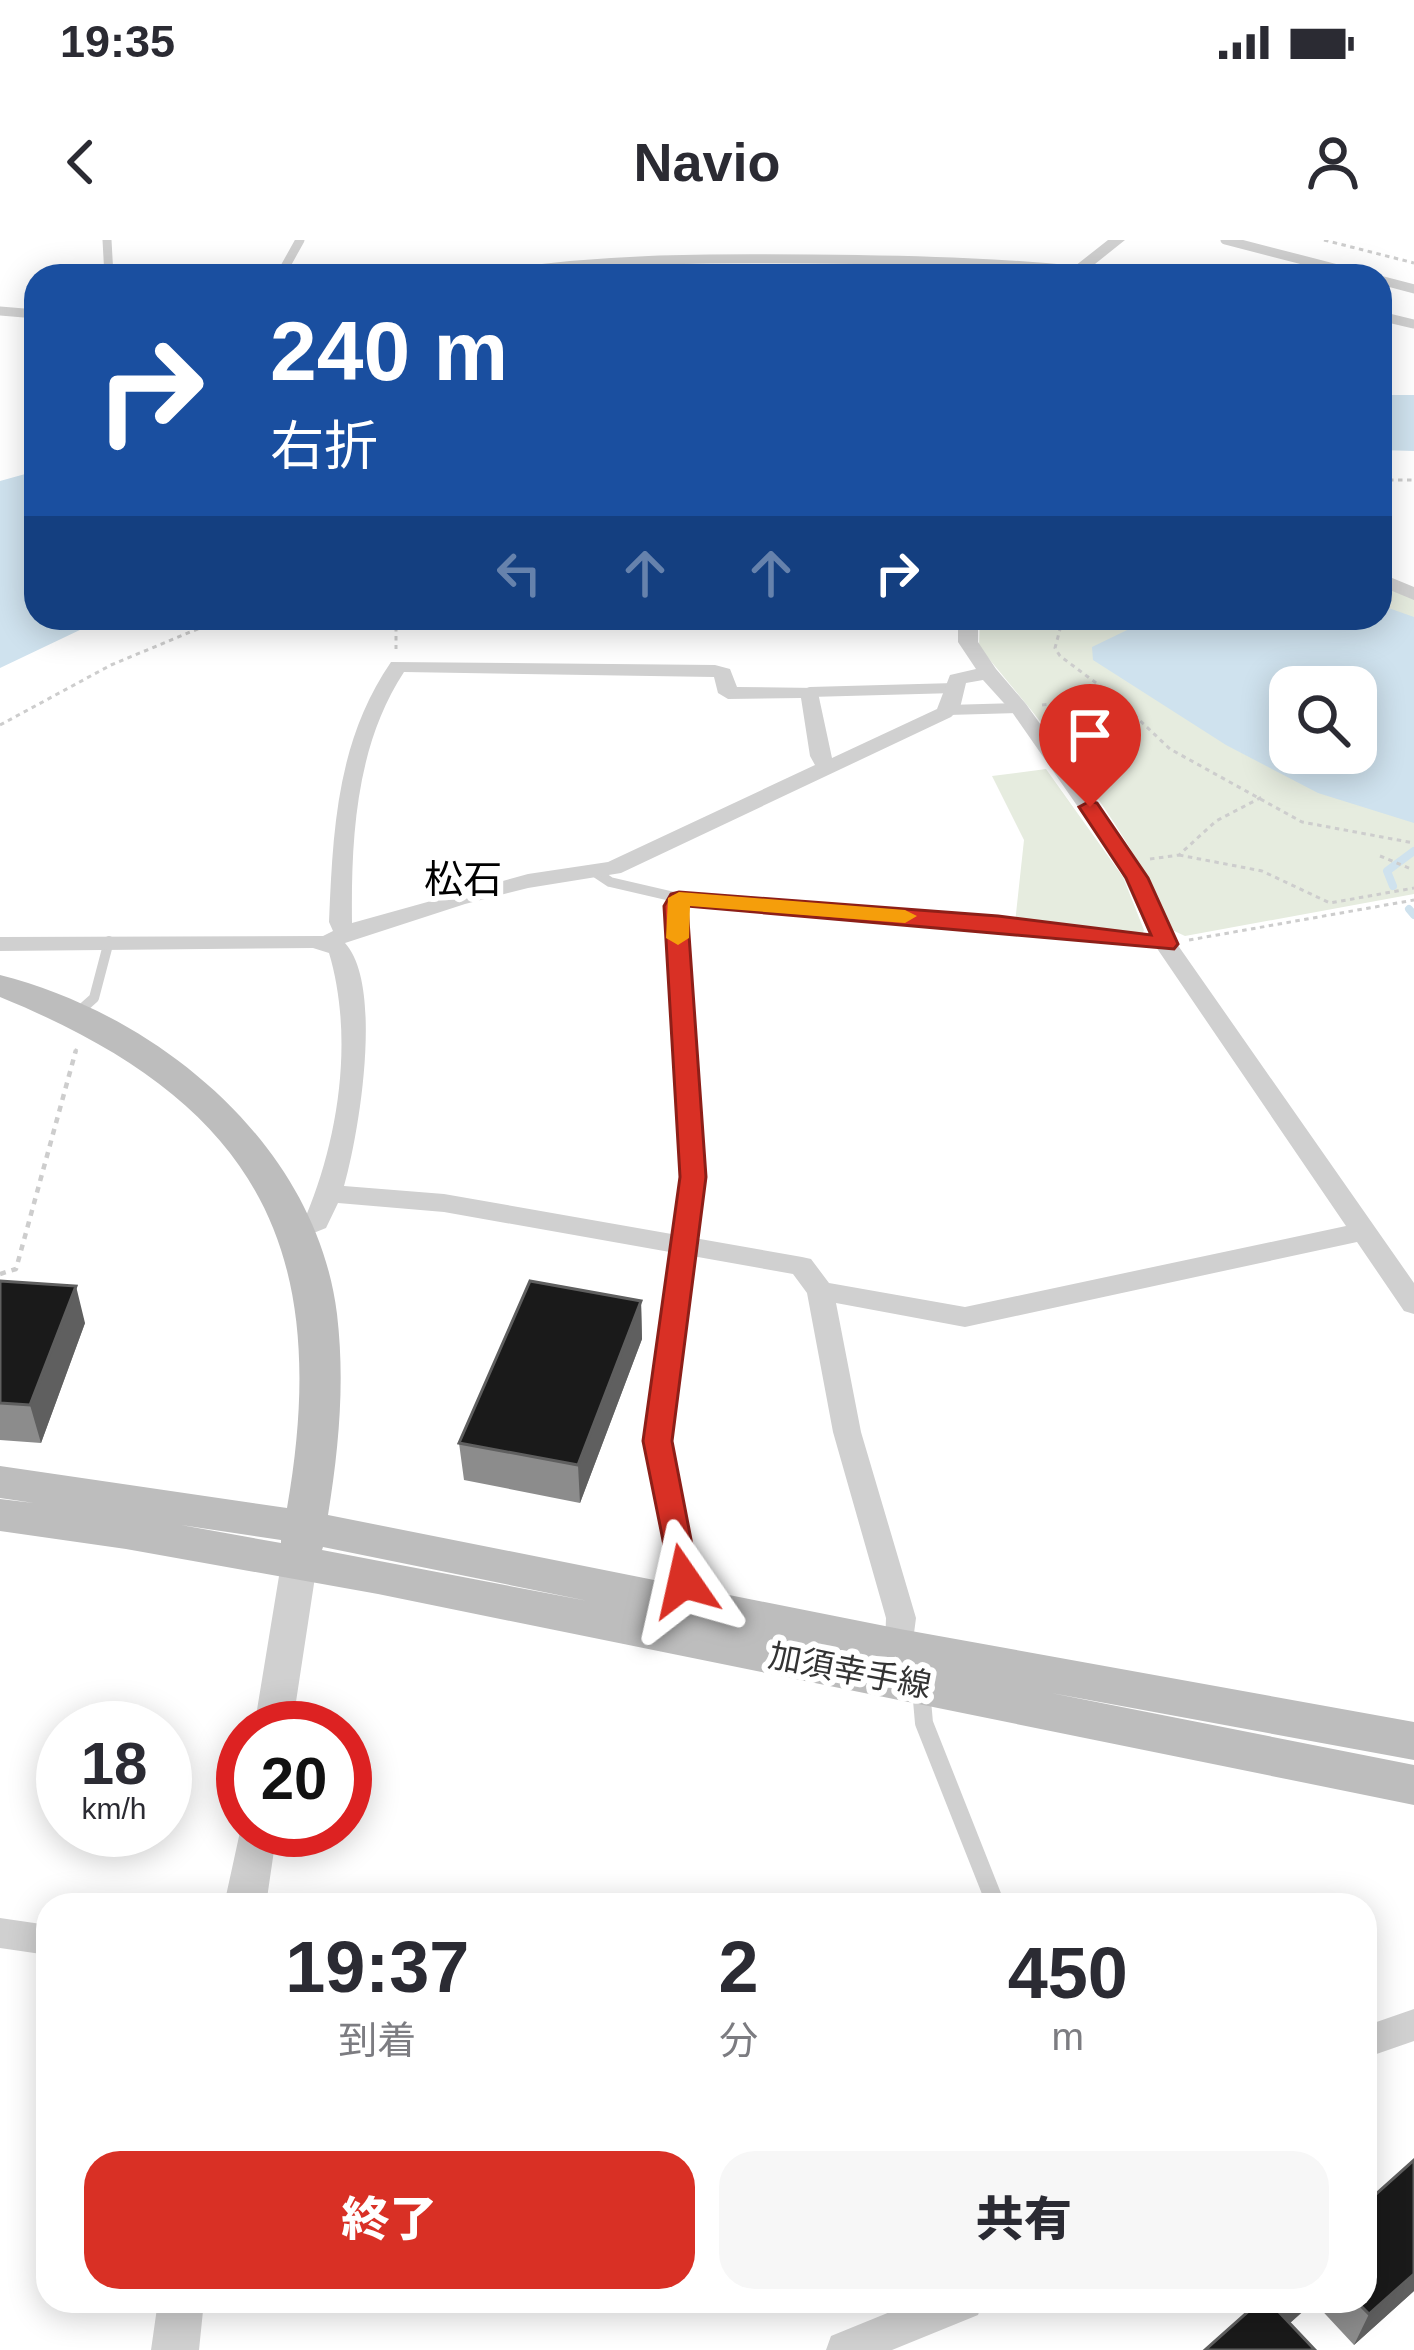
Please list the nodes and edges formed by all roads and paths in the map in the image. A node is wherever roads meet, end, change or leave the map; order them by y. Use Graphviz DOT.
graph roads {
  1 [pos="1117,240"];
  2 [pos="1225,240"];
  3 [pos="1324,240"];
  4 [pos="1414,263"];
  5 [pos="552,264"];
  6 [pos="1020,264"];
  7 [pos="1086,264"];
  8 [pos="1318,264"];
  9 [pos="195,630"];
  10 [pos="396,630"];
  11 [pos="968,630"];
  12 [pos="1057,630"];
  13 [pos="398,666"];
  14 [pos="988,673"];
  15 [pos="810,692"];
  16 [pos="1115,697"];
  17 [pos="951,699"];
  18 [pos="1019,708"];
  19 [pos="0,725"];
  20 [pos="827,767"];
  21 [pos="1262,797"];
  22 [pos="1414,843"];
  23 [pos="1179,855"];
  24 [pos="1380,856"];
  25 [pos="1138,861"];
  26 [pos="1411,869"];
  27 [pos="595,872"];
  28 [pos="1414,888"];
  29 [pos="679,898"];
  30 [pos="1414,899"];
  31 [pos="336,938"];
  32 [pos="109,941"];
  33 [pos="0,944"];
  34 [pos="1166,944"];
  35 [pos="0,986"];
  36 [pos="83,1018"];
  37 [pos="331,1194"];
  38 [pos="296,1231"];
  39 [pos="1364,1231"];
  40 [pos="682,1246"];
  41 [pos="0,1274"];
  42 [pos="820,1291"];
  43 [pos="1414,1304"];
  44 [pos="0,1482"];
  45 [pos="0,1515"];
  46 [pos="302,1546"];
  47 [pos="684,1581"];
  48 [pos="911,1666"];
  49 [pos="277,1701"];
  50 [pos="1414,1741"];
  51 [pos="1414,1785"];
  52 [pos="252,1857"];
  53 [pos="246,1893"];
  54 [pos="991,1893"];
  55 [pos="0,1933"];
  56 [pos="36,1938"];
  57 [pos="1414,2025"];
  58 [pos="1377,2038"];
  59 [pos="180,2313"];
  60 [pos="935,2313"];
  61 [pos="175,2350"];
  62 [pos="845,2350"];
  1 -- 7 [label="street"];
  2 -- 8 [label="lane"];
  3 -- 4 [label="path"];
  5 -- 6 [label="lane"];
  9 -- 19 [label="path"];
  10 -- 13 [label="path"];
  11 -- 14 [label="street"];
  12 -- 16 [label="path"];
  13 -- 15 [label="street"];
  13 -- 31 [label="street"];
  14 -- 17 [label="street"];
  14 -- 18 [label="street"];
  15 -- 17 [label="lane"];
  15 -- 20 [label="street"];
  16 -- 18 [label="path"];
  16 -- 21 [label="path"];
  17 -- 18 [label="lane"];
  17 -- 20 [label="street"];
  18 -- 34 [label="street"];
  20 -- 27 [label="street"];
  21 -- 22 [label="path"];
  21 -- 23 [label="path"];
  23 -- 25 [label="path"];
  23 -- 28 [label="path"];
  24 -- 26 [label="path"];
  27 -- 29 [label="lane"];
  27 -- 31 [label="street"];
  29 -- 34 [label="lane"];
  29 -- 40 [label="lane"];
  30 -- 34 [label="path"];
  31 -- 32 [label="street"];
  31 -- 37 [label="street"];
  32 -- 33 [label="street"];
  32 -- 36 [label="lane"];
  34 -- 39 [label="street"];
  35 -- 36 [label="main road"];
  36 -- 38 [label="main road"];
  36 -- 41 [label="path"];
  37 -- 38 [label="street"];
  37 -- 40 [label="street"];
  38 -- 46 [label="main road"];
  39 -- 42 [label="street"];
  39 -- 43 [label="street"];
  40 -- 42 [label="street"];
  40 -- 47 [label="lane"];
  42 -- 48 [label="street"];
  44 -- 46 [label="main road, 加須幸手線"];
  45 -- 46 [label="main road, 加須幸手線"];
  46 -- 48 [label="main road, 加須幸手線"];
  46 -- 49 [label="street"];
  48 -- 50 [label="main road, 加須幸手線"];
  48 -- 51 [label="main road, 加須幸手線"];
  48 -- 54 [label="lane"];
  52 -- 53 [label="street"];
  55 -- 56 [label="street"];
  57 -- 58 [label="street"];
  59 -- 61 [label="street"];
  60 -- 62 [label="street"];
}
